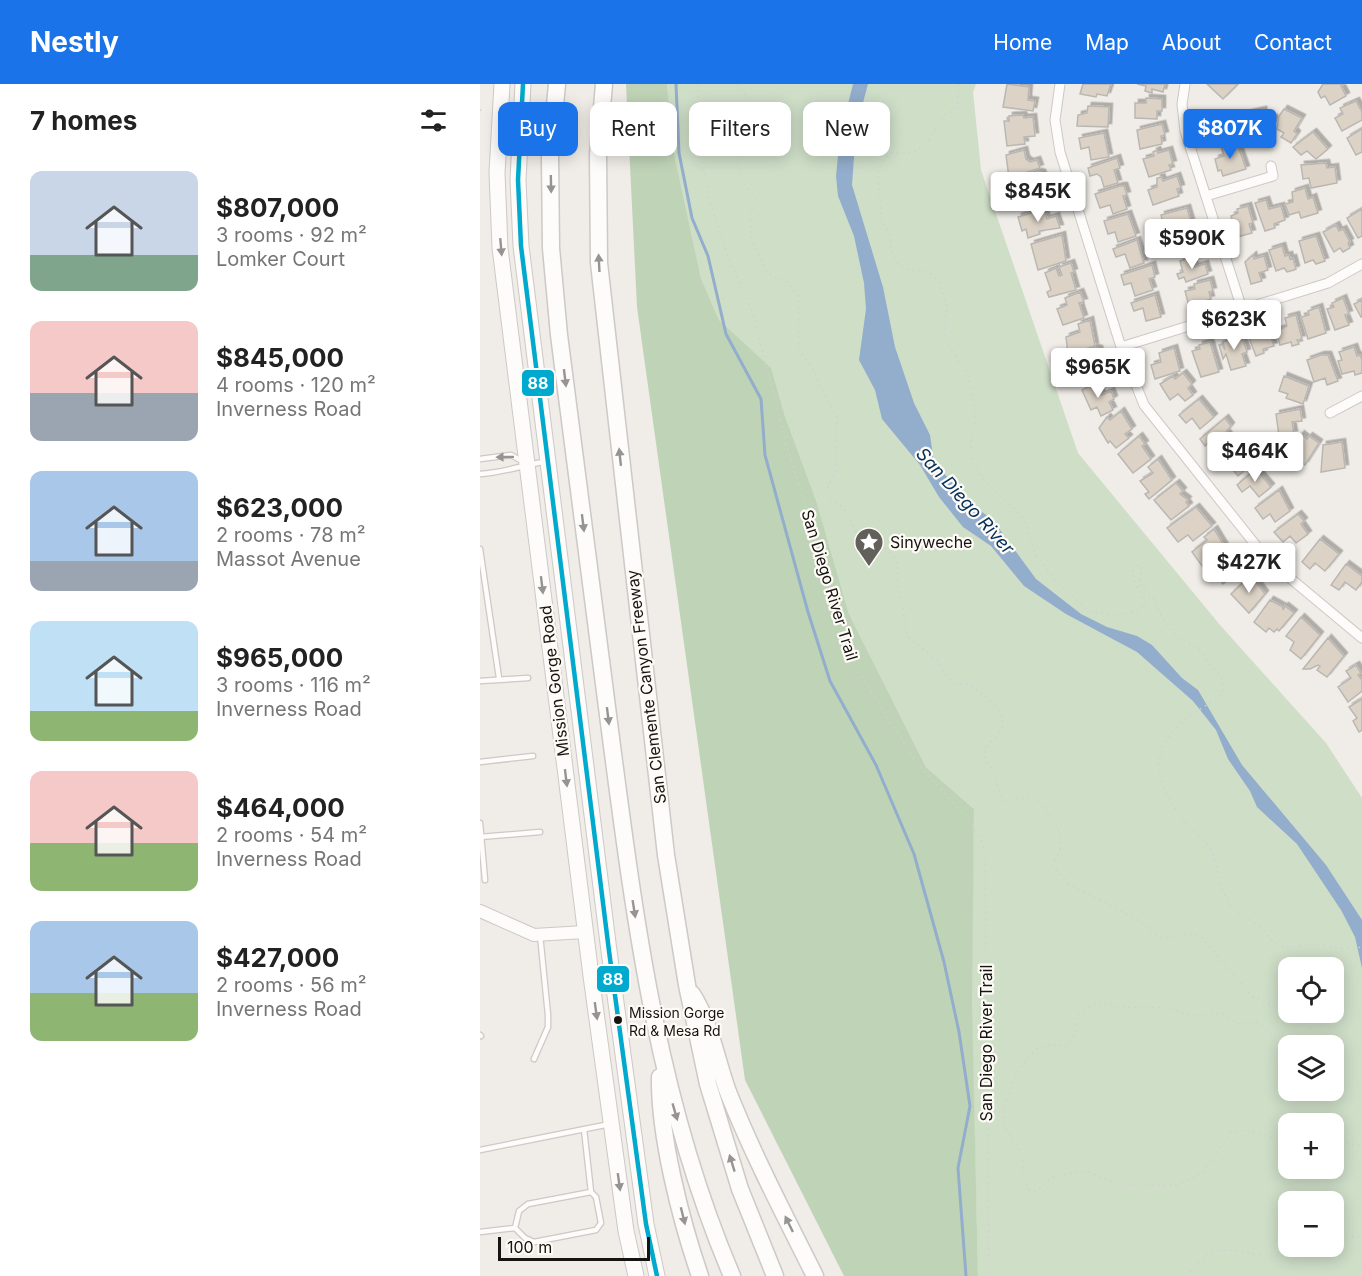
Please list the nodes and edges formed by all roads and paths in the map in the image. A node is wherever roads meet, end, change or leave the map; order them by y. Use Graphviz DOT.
graph roads {
  1 [pos="501,84"];
  2 [pos="523,84"];
  3 [pos="557,84"];
  4 [pos="604,84"];
  5 [pos="698,84"];
  6 [pos="737,84"];
  7 [pos="959,84"];
  8 [pos="1060,84"];
  9 [pos="1185,84"];
  10 [pos="1271,166"];
  11 [pos="1206,196"];
  12 [pos="1362,264"];
  13 [pos="1242,309"];
  14 [pos="1121,347"];
  15 [pos="1362,396"];
  16 [pos="1330,413"];
  17 [pos="480,459"];
  18 [pos="548,461"];
  19 [pos="527,464"];
  20 [pos="480,474"];
  21 [pos="480,549"];
  22 [pos="1362,638"];
  23 [pos="500,678"];
  24 [pos="528,678"];
  25 [pos="480,681"];
  26 [pos="533,756"];
  27 [pos="480,762"];
  28 [pos="480,823"];
  29 [pos="540,832"];
  30 [pos="481,838"];
  31 [pos="485,880"];
  32 [pos="480,911"];
  33 [pos="606,930"];
  34 [pos="585,932"];
  35 [pos="540,935"];
  36 [pos="1362,947"];
  37 [pos="687,985"];
  38 [pos="1278,1007"];
  39 [pos="1278,1041"];
  40 [pos="660,1055"];
  41 [pos="534,1059"];
  42 [pos="632,1122"];
  43 [pos="611,1124"];
  44 [pos="584,1129"];
  45 [pos="1278,1135"];
  46 [pos="1344,1139"];
  47 [pos="1362,1146"];
  48 [pos="480,1150"];
  49 [pos="591,1192"];
  50 [pos="515,1228"];
  51 [pos="480,1232"];
  52 [pos="1362,1236"];
  53 [pos="1344,1238"];
  54 [pos="1278,1256"];
  55 [pos="775,1275"];
  56 [pos="636,1276"];
  57 [pos="657,1276"];
  58 [pos="700,1276"];
  59 [pos="732,1276"];
  60 [pos="815,1276"];
  61 [pos="989,1276"];
  62 [pos="1186,1276"];
  1 -- 19 [label="main road, Mission Gorge Road, one-way"];
  2 -- 18 [label="main road, Mission Gorge Road"];
  3 -- 40 [label="highway, one-way"];
  37 -- 4 [label="highway, San Clemente Canyon Freeway, one-way"];
  5 -- 61 [label="path, San Diego River Trail"];
  6 -- 38 [label="path"];
  7 -- 36 [label="path"];
  8 -- 14 [label="street"];
  9 -- 11 [label="street"];
  10 -- 11 [label="street"];
  11 -- 13 [label="street"];
  12 -- 13 [label="street"];
  13 -- 14 [label="street"];
  14 -- 22 [label="street"];
  15 -- 16 [label="street"];
  19 -- 17 [label="lane, one-way"];
  18 -- 19 [label="lane"];
  18 -- 33 [label="main road, Mission Gorge Road"];
  19 -- 20 [label="lane"];
  19 -- 34 [label="main road, Mission Gorge Road, one-way"];
  21 -- 23 [label="lane"];
  23 -- 24 [label="lane"];
  23 -- 25 [label="lane"];
  26 -- 27 [label="lane"];
  28 -- 30 [label="lane"];
  29 -- 30 [label="lane"];
  30 -- 31 [label="lane"];
  32 -- 35 [label="street"];
  33 -- 34 [label="main road"];
  33 -- 42 [label="main road, Mission Gorge Road"];
  34 -- 35 [label="street"];
  34 -- 43 [label="main road, Mission Gorge Road, one-way"];
  35 -- 41 [label="lane"];
  55 -- 37 [label="highway, San Clemente Canyon Freeway, one-way"];
  60 -- 37 [label="highway, one-way"];
  39 -- 45 [label="path"];
  40 -- 58 [label="highway, one-way"];
  40 -- 59 [label="highway, one-way"];
  42 -- 43 [label="main road"];
  42 -- 57 [label="main road, Mission Gorge Road"];
  43 -- 44 [label="lane"];
  43 -- 56 [label="main road, Mission Gorge Road, one-way"];
  44 -- 48 [label="lane"];
  44 -- 49 [label="lane"];
  46 -- 47 [label="path"];
  49 -- 50 [label="lane"];
  49 -- 50 [label="lane"];
  50 -- 51 [label="lane"];
  52 -- 53 [label="path"];
  54 -- 62 [label="path"];
}
